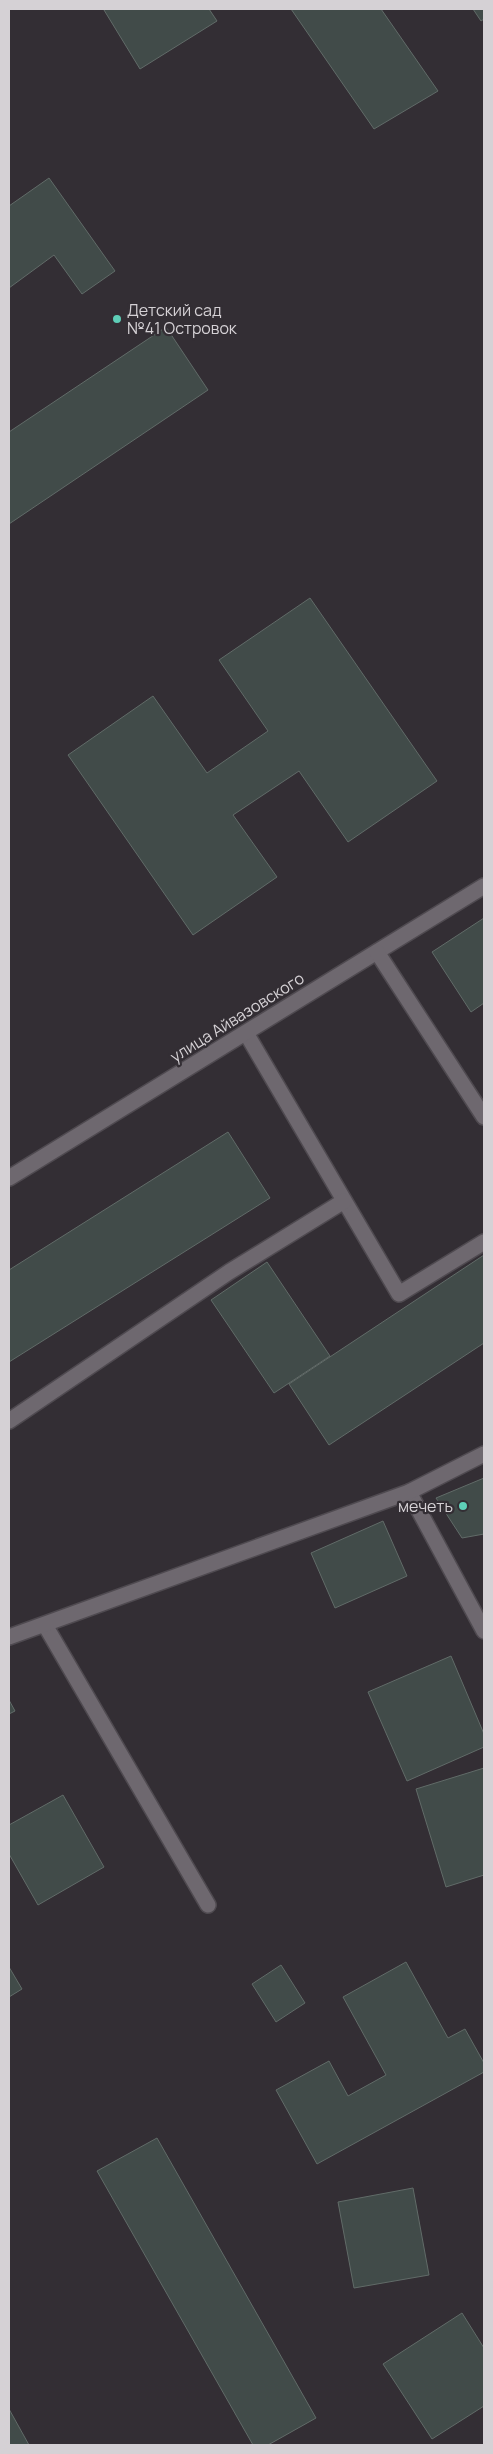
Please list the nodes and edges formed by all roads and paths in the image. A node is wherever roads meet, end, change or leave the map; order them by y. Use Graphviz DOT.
graph roads {
  1 [pos="484,886"];
  2 [pos="377,952"];
  3 [pos="246,1032"];
  4 [pos="484,1116"];
  5 [pos="9,1178"];
  6 [pos="344,1202"];
  7 [pos="484,1242"];
  8 [pos="9,1421"];
  9 [pos="484,1454"];
  10 [pos="409,1492"];
  11 [pos="45,1625"];
  12 [pos="12,1631"];
  13 [pos="484,1631"];
  14 [pos="208,1905"];
  1 -- 2 [label="street, улица Айвазовского"];
  2 -- 3 [label="street, улица Айвазовского"];
  2 -- 4 [label="street"];
  3 -- 5 [label="street, улица Айвазовского"];
  3 -- 6 [label="street"];
  6 -- 7 [label="street"];
  6 -- 8 [label="street"];
  9 -- 10 [label="street"];
  10 -- 11 [label="street"];
  10 -- 13 [label="street"];
  11 -- 12 [label="street"];
  11 -- 14 [label="street"];
}
